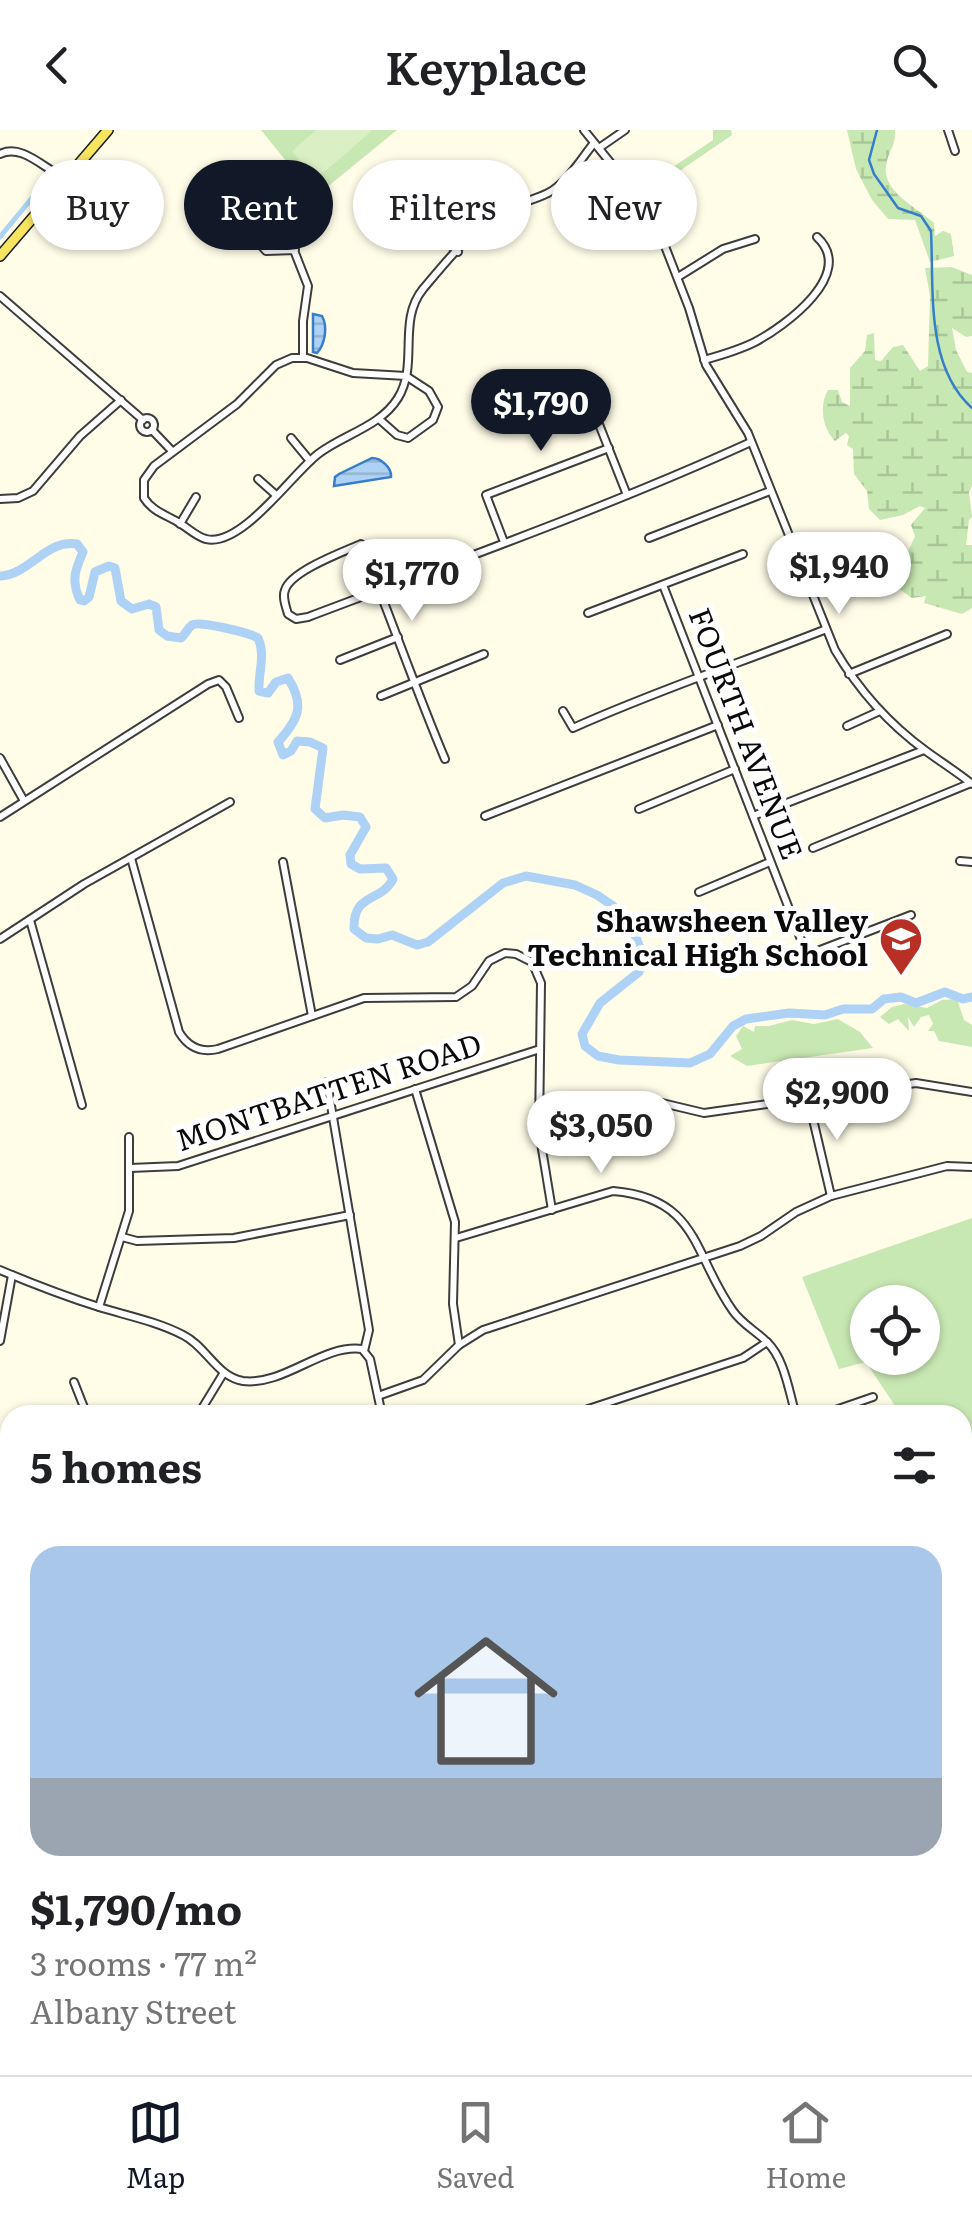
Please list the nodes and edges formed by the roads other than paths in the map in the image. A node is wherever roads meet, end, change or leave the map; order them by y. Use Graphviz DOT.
graph roads {
  1 [pos="108,130"];
  2 [pos="584,130"];
  3 [pos="625,130"];
  4 [pos="948,130"];
  5 [pos="597,146"];
  6 [pos="956,151"];
  7 [pos="0,154"];
  8 [pos="34,160"];
  9 [pos="80,160"];
  10 [pos="30,219"];
  11 [pos="817,238"];
  12 [pos="755,239"];
  13 [pos="294,250"];
  14 [pos="456,250"];
  15 [pos="458,252"];
  16 [pos="0,256"];
  17 [pos="678,277"];
  18 [pos="0,296"];
  19 [pos="303,358"];
  20 [pos="704,360"];
  21 [pos="406,376"];
  22 [pos="121,400"];
  23 [pos="378,419"];
  24 [pos="523,427"];
  25 [pos="291,438"];
  26 [pos="751,442"];
  27 [pos="609,448"];
  28 [pos="172,450"];
  29 [pos="310,460"];
  30 [pos="258,478"];
  31 [pos="770,491"];
  32 [pos="276,495"];
  33 [pos="627,496"];
  34 [pos="196,497"];
  35 [pos="0,500"];
  36 [pos="180,524"];
  37 [pos="648,538"];
  38 [pos="504,542"];
  39 [pos="743,554"];
  40 [pos="663,585"];
  41 [pos="380,590"];
  42 [pos="588,612"];
  43 [pos="824,630"];
  44 [pos="947,634"];
  45 [pos="398,637"];
  46 [pos="484,654"];
  47 [pos="340,660"];
  48 [pos="849,674"];
  49 [pos="700,679"];
  50 [pos="416,682"];
  51 [pos="382,696"];
  52 [pos="563,711"];
  53 [pos="880,711"];
  54 [pos="239,718"];
  55 [pos="718,725"];
  56 [pos="847,726"];
  57 [pos="924,750"];
  58 [pos="0,758"];
  59 [pos="445,760"];
  60 [pos="735,769"];
  61 [pos="972,783"];
  62 [pos="24,801"];
  63 [pos="230,802"];
  64 [pos="639,808"];
  65 [pos="485,816"];
  66 [pos="753,816"];
  67 [pos="0,817"];
  68 [pos="813,848"];
  69 [pos="131,858"];
  70 [pos="960,861"];
  71 [pos="283,862"];
  72 [pos="770,862"];
  73 [pos="972,862"];
  74 [pos="699,892"];
  75 [pos="911,915"];
  76 [pos="30,920"];
  77 [pos="0,939"];
  78 [pos="312,1016"];
  79 [pos="540,1049"];
  80 [pos="327,1082"];
  81 [pos="414,1089"];
  82 [pos="972,1092"];
  83 [pos="808,1098"];
  84 [pos="82,1105"];
  85 [pos="333,1116"];
  86 [pos="539,1119"];
  87 [pos="128,1136"];
  88 [pos="972,1167"];
  89 [pos="130,1168"];
  90 [pos="831,1196"];
  91 [pos="552,1210"];
  92 [pos="350,1214"];
  93 [pos="122,1238"];
  94 [pos="456,1238"];
  95 [pos="705,1258"];
  96 [pos="0,1270"];
  97 [pos="12,1275"];
  98 [pos="99,1307"];
  99 [pos="0,1341"];
  100 [pos="767,1342"];
  101 [pos="460,1345"];
  102 [pos="364,1351"];
  103 [pos="223,1374"];
  104 [pos="74,1382"];
  105 [pos="378,1396"];
  106 [pos="873,1397"];
  107 [pos="856,1403"];
  108 [pos="83,1405"];
  109 [pos="204,1405"];
  110 [pos="380,1405"];
  111 [pos="600,1405"];
  112 [pos="793,1405"];
  113 [pos="850,1405"];
  1 -- 9 [label="main road"];
  2 -- 5 [label="street"];
  3 -- 5 [label="street"];
  4 -- 6 [label="street"];
  5 -- 15 [label="street"];
  5 -- 17 [label="street"];
  7 -- 8 [label="street"];
  10 -- 16 [label="main road"];
  11 -- 20 [label="street"];
  12 -- 17 [label="street"];
  13 -- 13 [label="street"];
  13 -- 19 [label="street"];
  14 -- 15 [label="street"];
  15 -- 21 [label="street"];
  17 -- 20 [label="street"];
  18 -- 22 [label="street"];
  19 -- 21 [label="street"];
  19 -- 28 [label="street"];
  20 -- 26 [label="street"];
  21 -- 23 [label="street"];
  21 -- 23 [label="street"];
  22 -- 28 [label="street"];
  22 -- 35 [label="street"];
  23 -- 29 [label="street"];
  24 -- 27 [label="street"];
  25 -- 29 [label="street"];
  26 -- 31 [label="street"];
  26 -- 33 [label="street"];
  27 -- 33 [label="street"];
  27 -- 38 [label="street"];
  28 -- 36 [label="street"];
  29 -- 32 [label="street"];
  30 -- 32 [label="street"];
  31 -- 37 [label="street"];
  31 -- 43 [label="street"];
  32 -- 36 [label="street"];
  33 -- 38 [label="street"];
  34 -- 36 [label="street"];
  38 -- 41 [label="street"];
  39 -- 40 [label="street"];
  40 -- 42 [label="street"];
  40 -- 49 [label="street, FOURTH AVENUE"];
  41 -- 41 [label="street"];
  41 -- 45 [label="street"];
  43 -- 48 [label="street"];
  43 -- 49 [label="street"];
  44 -- 48 [label="street"];
  45 -- 47 [label="street"];
  45 -- 50 [label="street"];
  46 -- 50 [label="street"];
  48 -- 53 [label="street"];
  49 -- 52 [label="street"];
  49 -- 55 [label="street, FOURTH AVENUE"];
  50 -- 51 [label="street"];
  50 -- 59 [label="street"];
  53 -- 56 [label="street"];
  53 -- 57 [label="street"];
  54 -- 62 [label="street"];
  55 -- 60 [label="street, FOURTH AVENUE"];
  55 -- 65 [label="street"];
  57 -- 61 [label="street"];
  57 -- 66 [label="street"];
  58 -- 62 [label="street"];
  60 -- 64 [label="street"];
  60 -- 66 [label="street, FOURTH AVENUE"];
  61 -- 68 [label="street"];
  62 -- 67 [label="street"];
  63 -- 69 [label="street"];
  66 -- 72 [label="street, FOURTH AVENUE"];
  69 -- 76 [label="street"];
  69 -- 78 [label="street"];
  70 -- 73 [label="street"];
  71 -- 78 [label="street"];
  72 -- 74 [label="street"];
  72 -- 75 [label="street, FOURTH AVENUE"];
  76 -- 77 [label="street"];
  76 -- 84 [label="street"];
  78 -- 79 [label="street"];
  79 -- 81 [label="street, MONTBATTEN ROAD"];
  79 -- 86 [label="street"];
  80 -- 85 [label="street"];
  81 -- 85 [label="street, MONTBATTEN ROAD"];
  81 -- 94 [label="street"];
  82 -- 83 [label="street"];
  83 -- 86 [label="street"];
  83 -- 90 [label="street"];
  85 -- 89 [label="street, MONTBATTEN ROAD"];
  85 -- 92 [label="street"];
  86 -- 91 [label="street"];
  87 -- 89 [label="street"];
  88 -- 90 [label="street"];
  89 -- 93 [label="street"];
  90 -- 95 [label="street"];
  91 -- 94 [label="street"];
  91 -- 95 [label="street"];
  92 -- 93 [label="street"];
  92 -- 102 [label="street"];
  93 -- 98 [label="street"];
  94 -- 101 [label="street"];
  95 -- 100 [label="street"];
  95 -- 101 [label="street"];
  96 -- 97 [label="street"];
  97 -- 98 [label="street"];
  97 -- 99 [label="street"];
  98 -- 103 [label="street"];
  100 -- 111 [label="street"];
  100 -- 112 [label="street"];
  101 -- 105 [label="street"];
  102 -- 103 [label="street"];
  102 -- 105 [label="street"];
  103 -- 109 [label="street"];
  104 -- 108 [label="street"];
  105 -- 110 [label="street"];
  106 -- 107 [label="street"];
  107 -- 113 [label="street"];
}
